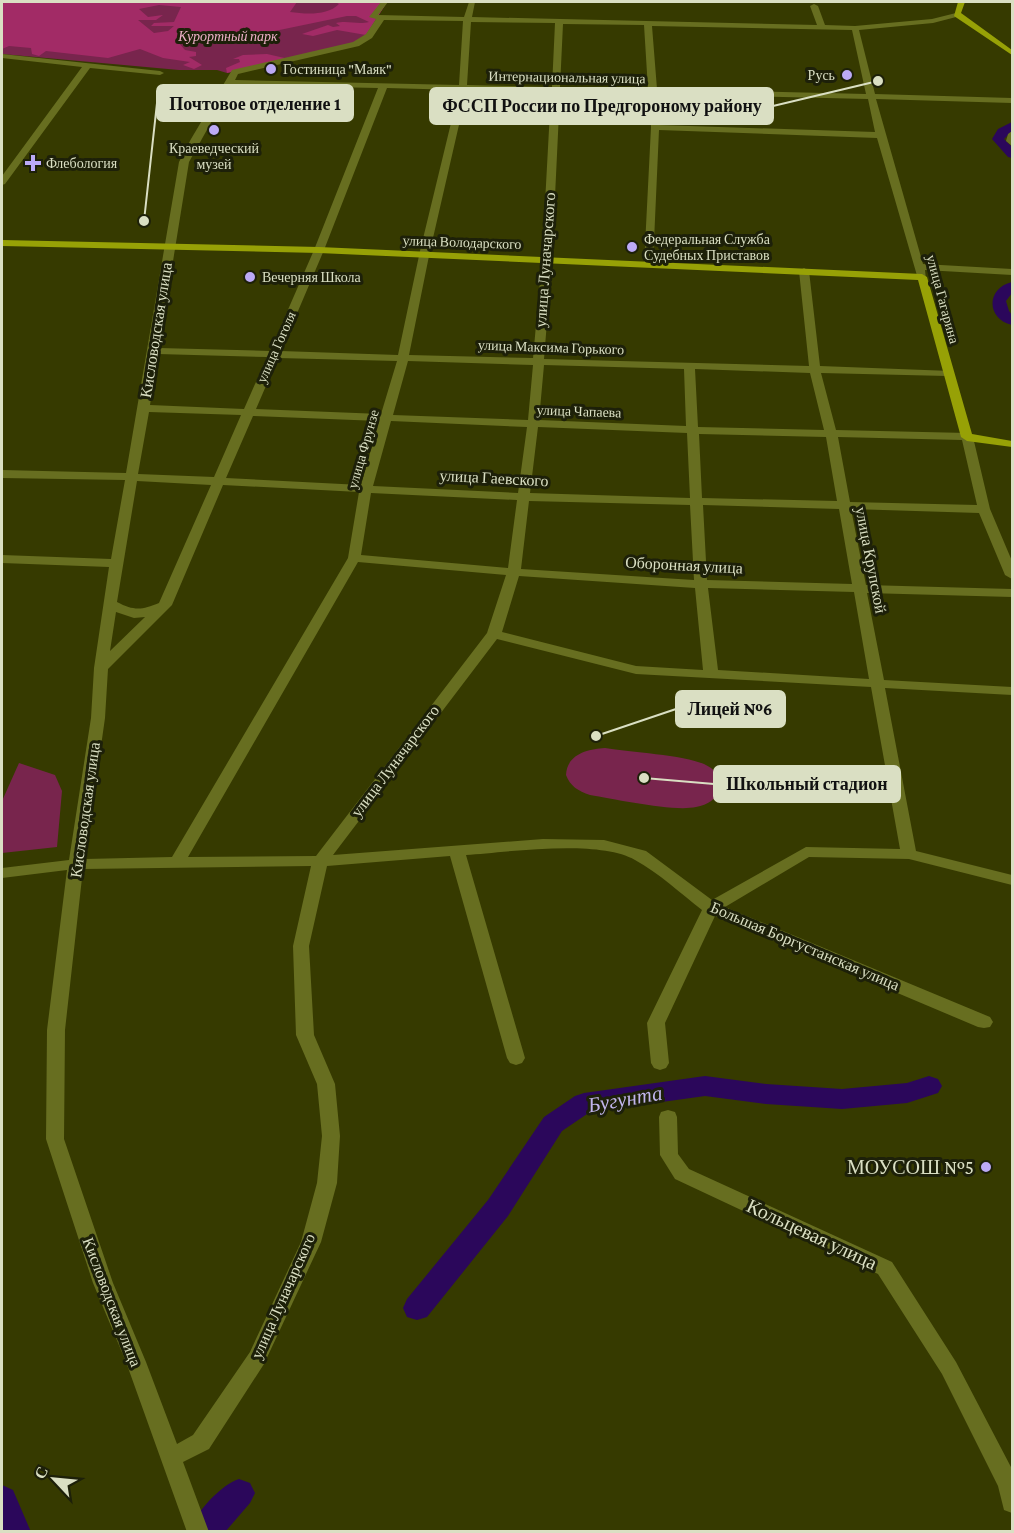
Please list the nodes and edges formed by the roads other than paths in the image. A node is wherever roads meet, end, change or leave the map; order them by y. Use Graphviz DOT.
graph roads {
  1 [pos="384,2"];
  2 [pos="472,2"];
  3 [pos="962,2"];
  4 [pos="814,6"];
  5 [pos="957,14"];
  6 [pos="381,18"];
  7 [pos="467,20"];
  8 [pos="559,23"];
  9 [pos="648,24"];
  10 [pos="822,27"];
  11 [pos="855,28"];
  12 [pos="1012,53"];
  13 [pos="2,56"];
  14 [pos="88,65"];
  15 [pos="160,72"];
  16 [pos="230,82"];
  17 [pos="383,87"];
  18 [pos="463,88"];
  19 [pos="556,91"];
  20 [pos="654,97"];
  21 [pos="870,97"];
  22 [pos="1012,100"];
  23 [pos="642,102"];
  24 [pos="655,127"];
  25 [pos="1012,134"];
  26 [pos="880,135"];
  27 [pos="1012,143"];
  28 [pos="2,182"];
  29 [pos="2,243"];
  30 [pos="170,246"];
  31 [pos="319,250"];
  32 [pos="424,254"];
  33 [pos="547,259"];
  34 [pos="648,264"];
  35 [pos="804,271"];
  36 [pos="920,272"];
  37 [pos="1012,272"];
  38 [pos="153,351"];
  39 [pos="273,354"];
  40 [pos="404,359"];
  41 [pos="538,361"];
  42 [pos="689,367"];
  43 [pos="815,371"];
  44 [pos="947,373"];
  45 [pos="144,408"];
  46 [pos="247,412"];
  47 [pos="387,417"];
  48 [pos="533,424"];
  49 [pos="692,430"];
  50 [pos="831,433"];
  51 [pos="967,436"];
  52 [pos="1012,444"];
  53 [pos="2,474"];
  54 [pos="133,477"];
  55 [pos="218,482"];
  56 [pos="366,488"];
  57 [pos="524,496"];
  58 [pos="696,502"];
  59 [pos="844,506"];
  60 [pos="984,509"];
  61 [pos="354,558"];
  62 [pos="2,559"];
  63 [pos="118,563"];
  64 [pos="514,572"];
  65 [pos="1012,575"];
  66 [pos="701,584"];
  67 [pos="861,589"];
  68 [pos="1012,593"];
  69 [pos="111,604"];
  70 [pos="165,605"];
  71 [pos="494,634"];
  72 [pos="101,668"];
  73 [pos="711,674"];
  74 [pos="877,681"];
  75 [pos="1012,691"];
  76 [pos="457,850"];
  77 [pos="909,854"];
  78 [pos="320,861"];
  79 [pos="76,864"];
  80 [pos="176,864"];
  81 [pos="2,873"];
  82 [pos="1012,880"];
  83 [pos="711,908"];
  84 [pos="984,1022"];
  85 [pos="516,1058"];
  86 [pos="660,1063"];
  87 [pos="668,1117"];
  88 [pos="172,1457"];
  89 [pos="1011,1491"];
  90 [pos="198,1532"];
  1 -- 6 [label="street"];
  2 -- 7 [label="street, улица Фрунзе"];
  3 -- 5 [label="main road"];
  4 -- 10 [label="street"];
  5 -- 11 [label="street"];
  5 -- 12 [label="main road"];
  6 -- 7 [label="street"];
  6 -- 16 [label="street"];
  7 -- 8 [label="street"];
  7 -- 18 [label="street, улица Фрунзе"];
  8 -- 9 [label="street"];
  8 -- 19 [label="street, улица Луначарского"];
  9 -- 10 [label="street"];
  9 -- 20 [label="street"];
  10 -- 11 [label="street"];
  11 -- 21 [label="street, улица Гагарина"];
  13 -- 14 [label="street"];
  14 -- 15 [label="street"];
  14 -- 28 [label="street"];
  16 -- 17 [label="street, Интернациональная улица"];
  16 -- 30 [label="street, Кисловодская улица"];
  17 -- 18 [label="street, Интернациональная улица"];
  17 -- 31 [label="street, улица Гоголя"];
  18 -- 19 [label="street, Интернациональная улица"];
  18 -- 32 [label="street, улица Фрунзе"];
  19 -- 20 [label="street, Интернациональная улица"];
  19 -- 33 [label="street, улица Луначарского"];
  20 -- 21 [label="street, Интернациональная улица"];
  20 -- 23 [label="street"];
  20 -- 24 [label="street"];
  21 -- 22 [label="street, Интернациональная улица"];
  21 -- 26 [label="street, улица Гагарина"];
  24 -- 26 [label="street"];
  24 -- 34 [label="street"];
  25 -- 27 [label="street"];
  26 -- 36 [label="street, улица Гагарина"];
  29 -- 30 [label="main road, улица Володарского"];
  30 -- 31 [label="main road, улица Володарского"];
  30 -- 38 [label="street, Кисловодская улица"];
  31 -- 32 [label="main road, улица Володарского"];
  31 -- 39 [label="street, улица Гоголя"];
  32 -- 33 [label="main road, улица Володарского"];
  32 -- 40 [label="street, улица Фрунзе"];
  33 -- 34 [label="main road, улица Володарского"];
  33 -- 41 [label="street, улица Луначарского"];
  34 -- 35 [label="main road, улица Володарского"];
  35 -- 36 [label="main road, улица Володарского"];
  35 -- 43 [label="street, улица Крупской"];
  36 -- 37 [label="street"];
  36 -- 44 [label="main road, улица Гагарина"];
  38 -- 39 [label="street, улица Максима Горького"];
  38 -- 45 [label="street, Кисловодская улица"];
  39 -- 40 [label="street, улица Максима Горького"];
  39 -- 46 [label="street, улица Гоголя"];
  40 -- 41 [label="street, улица Максима Горького"];
  40 -- 47 [label="street, улица Фрунзе"];
  41 -- 42 [label="street, улица Максима Горького"];
  41 -- 48 [label="street, улица Луначарского"];
  42 -- 43 [label="street, улица Максима Горького"];
  42 -- 49 [label="street"];
  43 -- 44 [label="street, улица Максима Горького"];
  43 -- 50 [label="street, улица Крупской"];
  44 -- 51 [label="main road, улица Гагарина"];
  45 -- 46 [label="street, улица Чапаева"];
  45 -- 54 [label="street, Кисловодская улица"];
  46 -- 47 [label="street, улица Чапаева"];
  46 -- 55 [label="street, улица Гоголя"];
  47 -- 48 [label="street, улица Чапаева"];
  47 -- 56 [label="street, улица Фрунзе"];
  48 -- 49 [label="street, улица Чапаева"];
  48 -- 57 [label="street, улица Луначарского"];
  49 -- 50 [label="street, улица Чапаева"];
  49 -- 58 [label="street"];
  50 -- 51 [label="street, улица Чапаева"];
  50 -- 59 [label="street, улица Крупской"];
  51 -- 52 [label="main road, улица Чапаева"];
  51 -- 60 [label="street, улица Гагарина"];
  53 -- 54 [label="street, улица Гаевского"];
  54 -- 55 [label="street, улица Гаевского"];
  54 -- 63 [label="street, Кисловодская улица"];
  55 -- 56 [label="street, улица Гаевского"];
  55 -- 70 [label="street, улица Гоголя"];
  56 -- 57 [label="street, улица Гаевского"];
  56 -- 61 [label="street, улица Фрунзе"];
  57 -- 58 [label="street, улица Гаевского"];
  57 -- 64 [label="street, улица Луначарского"];
  58 -- 59 [label="street, улица Гаевского"];
  58 -- 66 [label="street"];
  59 -- 60 [label="street, улица Гаевского"];
  59 -- 67 [label="street, улица Крупской"];
  60 -- 65 [label="street, улица Гагарина"];
  61 -- 64 [label="street, Оборонная улица"];
  61 -- 80 [label="street, улица Фрунзе"];
  62 -- 63 [label="street"];
  63 -- 69 [label="street, Кисловодская улица"];
  64 -- 66 [label="street, Оборонная улица"];
  64 -- 71 [label="street, улица Луначарского"];
  66 -- 67 [label="street, Оборонная улица"];
  66 -- 73 [label="street"];
  67 -- 68 [label="street, Оборонная улица"];
  67 -- 74 [label="street, улица Крупской"];
  69 -- 70 [label="street"];
  69 -- 72 [label="street, Кисловодская улица"];
  70 -- 72 [label="street, улица Гоголя"];
  71 -- 73 [label="street"];
  71 -- 78 [label="street, улица Луначарского"];
  72 -- 79 [label="street, Кисловодская улица"];
  73 -- 74 [label="street"];
  74 -- 75 [label="street"];
  74 -- 77 [label="street, улица Крупской"];
  76 -- 78 [label="street, Большая Боргустанская улица"];
  76 -- 83 [label="street, Большая Боргустанская улица"];
  76 -- 85 [label="street"];
  77 -- 82 [label="street"];
  77 -- 83 [label="street"];
  78 -- 80 [label="street, Большая Боргустанская улица"];
  78 -- 88 [label="street, улица Луначарского"];
  79 -- 80 [label="street, Большая Боргустанская улица"];
  79 -- 81 [label="street, Большая Боргустанская улица"];
  79 -- 88 [label="street, Кисловодская улица"];
  83 -- 84 [label="street, Большая Боргустанская улица"];
  83 -- 86 [label="street"];
  87 -- 89 [label="street, Кольцевая улица"];
  88 -- 90 [label="street, Кисловодская улица"];
}
